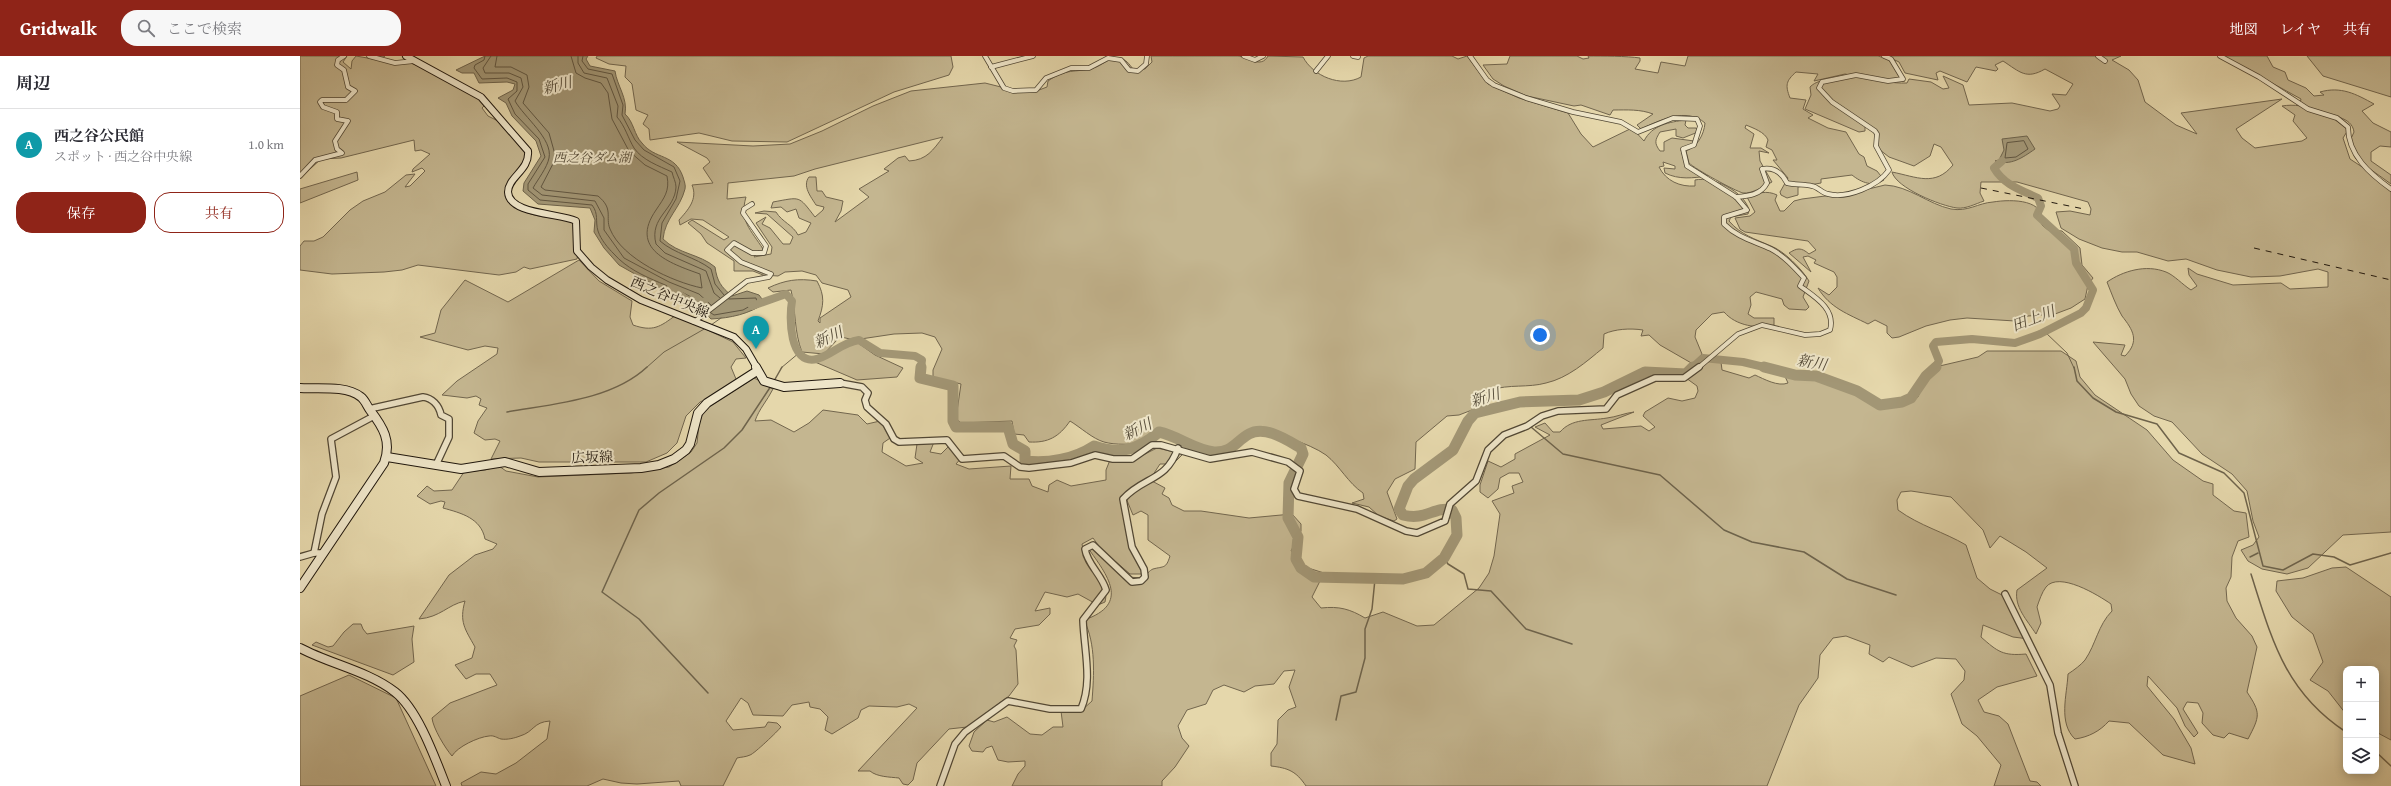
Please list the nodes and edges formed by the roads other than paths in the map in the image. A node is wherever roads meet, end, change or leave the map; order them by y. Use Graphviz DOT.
graph roads {
  1 [pos="344,56"];
  2 [pos="369,56"];
  3 [pos="406,56"];
  4 [pos="984,56"];
  5 [pos="1033,56"];
  6 [pos="1147,56"];
  7 [pos="1244,56"];
  8 [pos="1263,56"];
  9 [pos="1327,56"];
  10 [pos="1353,56"];
  11 [pos="1470,56"];
  12 [pos="1884,56"];
  13 [pos="2098,56"];
  14 [pos="2220,56"];
  15 [pos="1358,57"];
  16 [pos="2105,60"];
  17 [pos="414,61"];
  18 [pos="991,67"];
  19 [pos="1316,71"];
  20 [pos="300,176"];
  21 [pos="2391,189"];
  22 [pos="1736,197"];
  23 [pos="752,204"];
  24 [pos="694,322"];
  25 [pos="757,371"];
  26 [pos="840,383"];
  27 [pos="300,388"];
  28 [pos="370,409"];
  29 [pos="374,416"];
  30 [pos="1178,448"];
  31 [pos="387,457"];
  32 [pos="436,465"];
  33 [pos="314,553"];
  34 [pos="323,553"];
  35 [pos="300,557"];
  36 [pos="300,588"];
  37 [pos="2005,594"];
  38 [pos="300,648"];
  39 [pos="446,786"];
  40 [pos="940,786"];
  41 [pos="2075,786"];
  1 -- 20 [label="street"];
  2 -- 17 [label="street"];
  3 -- 17 [label="street, 西之谷中央線"];
  4 -- 18 [label="street"];
  5 -- 18 [label="street"];
  6 -- 18 [label="street"];
  7 -- 8 [label="street"];
  9 -- 19 [label="street"];
  10 -- 15 [label="street"];
  11 -- 22 [label="street"];
  12 -- 22 [label="street"];
  13 -- 16 [label="street"];
  14 -- 21 [label="street"];
  17 -- 24 [label="street, 西之谷中央線"];
  22 -- 30 [label="street"];
  23 -- 24 [label="street"];
  24 -- 25 [label="street, 西之谷中央線"];
  25 -- 26 [label="street, 西之谷中央線"];
  25 -- 32 [label="street, 広坂線"];
  26 -- 30 [label="street"];
  27 -- 28 [label="street"];
  28 -- 29 [label="street"];
  28 -- 32 [label="street"];
  29 -- 31 [label="street"];
  29 -- 33 [label="street"];
  30 -- 40 [label="street"];
  31 -- 32 [label="street, 広坂線"];
  31 -- 34 [label="street"];
  33 -- 34 [label="street"];
  33 -- 35 [label="street"];
  34 -- 36 [label="street"];
  37 -- 41 [label="street"];
  38 -- 39 [label="street"];
}
